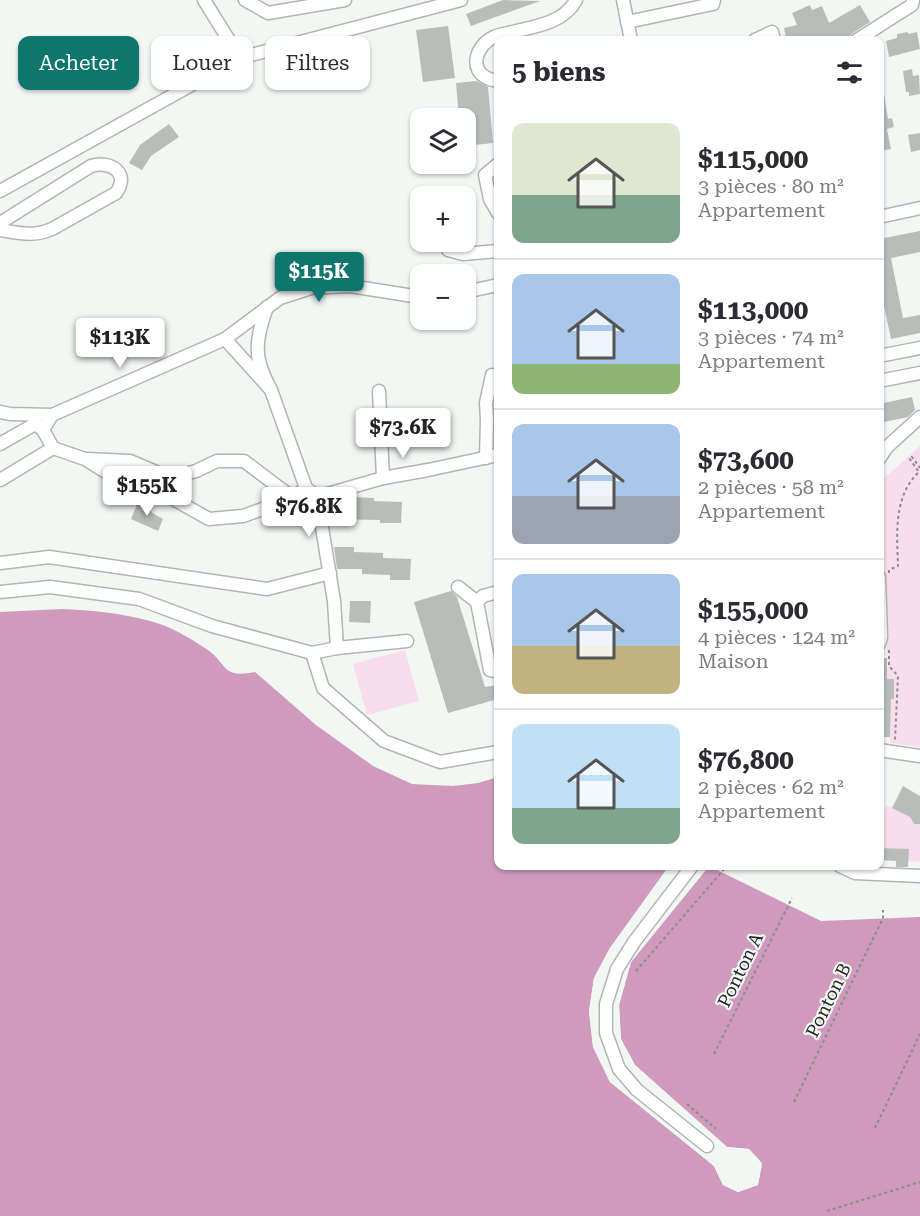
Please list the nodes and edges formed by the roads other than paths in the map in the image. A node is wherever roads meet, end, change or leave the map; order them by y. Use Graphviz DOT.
graph roads {
  1 [pos="204,0"];
  2 [pos="245,0"];
  3 [pos="289,0"];
  4 [pos="345,0"];
  5 [pos="461,0"];
  6 [pos="576,0"];
  7 [pos="622,0"];
  8 [pos="714,0"];
  9 [pos="915,3"];
  10 [pos="268,13"];
  11 [pos="627,22"];
  12 [pos="226,36"];
  13 [pos="498,36"];
  14 [pos="630,36"];
  15 [pos="863,36"];
  16 [pos="494,37"];
  17 [pos="253,55"];
  18 [pos="494,80"];
  19 [pos="182,90"];
  20 [pos="494,168"];
  21 [pos="0,191"];
  22 [pos="494,206"];
  23 [pos="920,208"];
  24 [pos="884,216"];
  25 [pos="0,223"];
  26 [pos="0,230"];
  27 [pos="494,251"];
  28 [pos="456,252"];
  29 [pos="494,286"];
  30 [pos="476,290"];
  31 [pos="410,295"];
  32 [pos="267,307"];
  33 [pos="225,339"];
  34 [pos="920,348"];
  35 [pos="884,355"];
  36 [pos="920,373"];
  37 [pos="492,375"];
  38 [pos="884,380"];
  39 [pos="271,390"];
  40 [pos="379,391"];
  41 [pos="0,412"];
  42 [pos="52,415"];
  43 [pos="920,417"];
  44 [pos="43,430"];
  45 [pos="0,444"];
  46 [pos="53,448"];
  47 [pos="884,451"];
  48 [pos="492,456"];
  49 [pos="85,459"];
  50 [pos="383,478"];
  51 [pos="0,480"];
  52 [pos="306,488"];
  53 [pos="317,497"];
  54 [pos="292,498"];
  55 [pos="0,563"];
  56 [pos="330,573"];
  57 [pos="458,587"];
  58 [pos="0,592"];
  59 [pos="494,593"];
  60 [pos="477,602"];
  61 [pos="407,641"];
  62 [pos="337,648"];
  63 [pos="312,653"];
  64 [pos="494,671"];
  65 [pos="884,751"];
  66 [pos="494,753"];
  67 [pos="920,756"];
  68 [pos="689,870"];
  69 [pos="849,870"];
  70 [pos="920,876"];
  71 [pos="707,1146"];
  1 -- 12 [label="street"];
  2 -- 10 [label="street"];
  3 -- 10 [label="street"];
  4 -- 10 [label="street"];
  5 -- 17 [label="street"];
  6 -- 13 [label="street"];
  7 -- 11 [label="street"];
  8 -- 11 [label="street"];
  9 -- 15 [label="street"];
  11 -- 14 [label="street"];
  16 -- 18 [label="street"];
  19 -- 21 [label="street"];
  20 -- 22 [label="street"];
  23 -- 24 [label="street"];
  25 -- 26 [label="street"];
  27 -- 28 [label="street"];
  29 -- 30 [label="street"];
  31 -- 32 [label="street"];
  32 -- 33 [label="street"];
  32 -- 39 [label="street"];
  33 -- 39 [label="street"];
  33 -- 42 [label="street"];
  34 -- 35 [label="street"];
  36 -- 38 [label="street"];
  37 -- 48 [label="street"];
  39 -- 52 [label="street"];
  40 -- 50 [label="street"];
  41 -- 42 [label="street"];
  42 -- 44 [label="street"];
  43 -- 47 [label="street"];
  44 -- 45 [label="street"];
  44 -- 46 [label="street"];
  46 -- 49 [label="street"];
  46 -- 51 [label="street"];
  48 -- 50 [label="street"];
  49 -- 54 [label="street"];
  49 -- 54 [label="street"];
  50 -- 53 [label="street"];
  52 -- 53 [label="street"];
  52 -- 54 [label="street"];
  53 -- 56 [label="street"];
  55 -- 56 [label="street"];
  56 -- 62 [label="street"];
  57 -- 60 [label="street"];
  58 -- 63 [label="street"];
  59 -- 60 [label="street"];
  60 -- 64 [label="street"];
  61 -- 62 [label="street"];
  62 -- 63 [label="street"];
  63 -- 66 [label="street"];
  65 -- 67 [label="street"];
  68 -- 71 [label="street"];
  69 -- 70 [label="street"];
}
